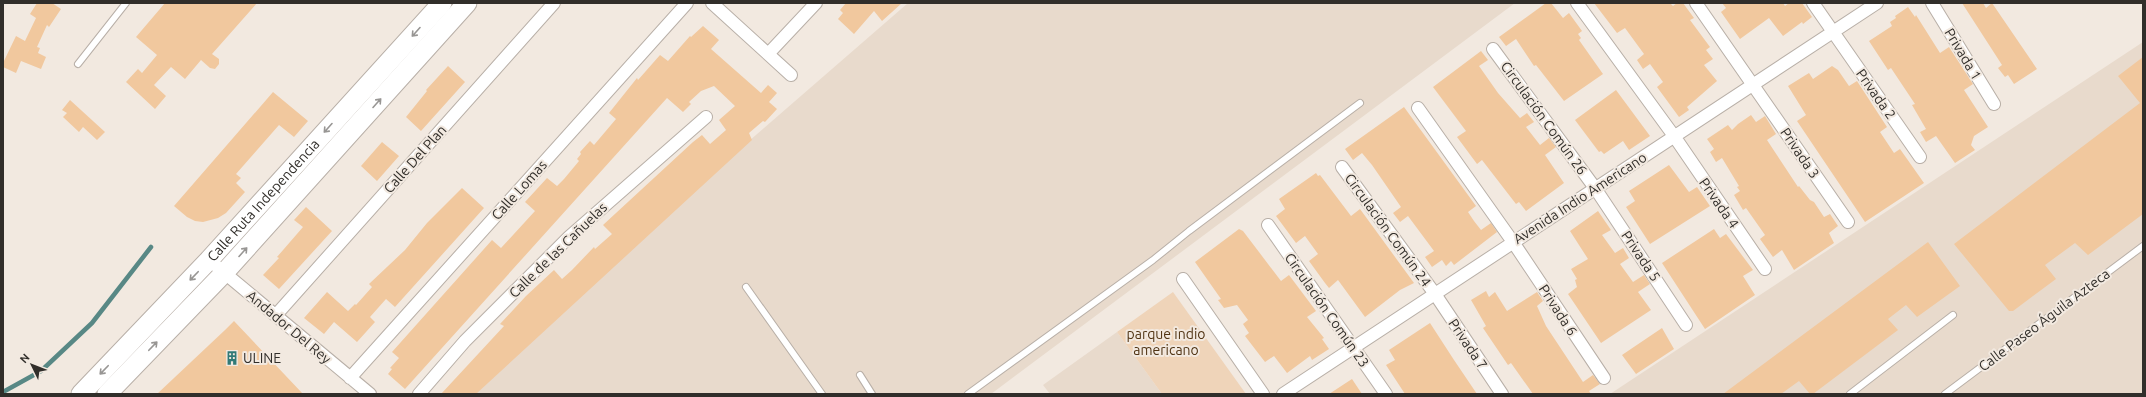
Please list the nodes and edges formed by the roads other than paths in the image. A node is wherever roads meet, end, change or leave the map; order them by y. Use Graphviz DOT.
graph roads {
  1 [pos="126,3"];
  2 [pos="442,3"];
  3 [pos="467,3"];
  4 [pos="554,3"];
  5 [pos="687,3"];
  6 [pos="712,3"];
  7 [pos="816,3"];
  8 [pos="1577,3"];
  9 [pos="1696,3"];
  10 [pos="1813,3"];
  11 [pos="1877,3"];
  12 [pos="1932,3"];
  13 [pos="1833,31"];
  14 [pos="1493,49"];
  15 [pos="769,53"];
  16 [pos="78,64"];
  17 [pos="791,75"];
  18 [pos="1753,84"];
  19 [pos="1360,103"];
  20 [pos="1994,104"];
  21 [pos="1418,108"];
  22 [pos="706,117"];
  23 [pos="1674,136"];
  24 [pos="1920,157"];
  25 [pos="1342,167"];
  26 [pos="1595,188"];
  27 [pos="1848,222"];
  28 [pos="1268,225"];
  29 [pos="1513,242"];
  30 [pos="2143,246"];
  31 [pos="209,260"];
  32 [pos="1765,269"];
  33 [pos="224,273"];
  34 [pos="1183,279"];
  35 [pos="746,287"];
  36 [pos="1435,294"];
  37 [pos="276,315"];
  38 [pos="1954,315"];
  39 [pos="1686,325"];
  40 [pos="1354,347"];
  41 [pos="860,375"];
  42 [pos="350,378"];
  43 [pos="1604,378"];
  44 [pos="81,394"];
  45 [pos="106,394"];
  46 [pos="370,394"];
  47 [pos="419,394"];
  48 [pos="822,394"];
  49 [pos="872,394"];
  50 [pos="968,394"];
  51 [pos="1263,394"];
  52 [pos="1283,394"];
  53 [pos="1386,394"];
  54 [pos="1502,394"];
  55 [pos="1850,394"];
  56 [pos="1945,394"];
  1 -- 16 [label="lane"];
  2 -- 31 [label="main road, Calle Ruta Independencia, one-way"];
  33 -- 3 [label="main road, Calle Ruta Independencia, one-way"];
  4 -- 37 [label="street, Calle Del Plan"];
  5 -- 42 [label="street, Calle Lomas"];
  6 -- 15 [label="street"];
  7 -- 15 [label="street"];
  8 -- 23 [label="street, Privada 4"];
  9 -- 18 [label="street, Privada 3"];
  10 -- 13 [label="street, Privada 2"];
  11 -- 13 [label="street, Avenida Indio Americano"];
  12 -- 20 [label="street, Privada 1"];
  13 -- 18 [label="street, Avenida Indio Americano"];
  13 -- 24 [label="street, Privada 2"];
  14 -- 26 [label="street, Circulación Común 26"];
  15 -- 17 [label="street"];
  18 -- 23 [label="street, Avenida Indio Americano"];
  18 -- 27 [label="street, Privada 3"];
  19 -- 50 [label="lane"];
  21 -- 29 [label="street, Privada 6"];
  22 -- 47 [label="street, Calle de las Cañuelas"];
  23 -- 26 [label="street, Avenida Indio Americano"];
  23 -- 32 [label="street, Privada 4"];
  25 -- 36 [label="street, Circulación Común 24"];
  26 -- 29 [label="street, Avenida Indio Americano"];
  26 -- 39 [label="street, Privada 5"];
  28 -- 40 [label="street, Circulación Común 23"];
  29 -- 36 [label="street, Avenida Indio Americano"];
  29 -- 43 [label="street, Privada 6"];
  30 -- 56 [label="lane, Calle Paseo Águila Azteca"];
  31 -- 33 [label="street, Andador Del Rey"];
  31 -- 44 [label="main road, Calle Ruta Independencia, one-way"];
  33 -- 37 [label="street, Andador Del Rey"];
  45 -- 33 [label="main road, Calle Ruta Independencia, one-way"];
  34 -- 51 [label="street"];
  35 -- 48 [label="lane"];
  36 -- 40 [label="street, Avenida Indio Americano"];
  36 -- 54 [label="street, Privada 7"];
  37 -- 42 [label="street, Andador Del Rey"];
  38 -- 55 [label="lane"];
  40 -- 52 [label="street, Avenida Indio Americano"];
  40 -- 53 [label="street, Circulación Común 23"];
  41 -- 49 [label="lane"];
  42 -- 46 [label="street, Andador Del Rey"];
}
